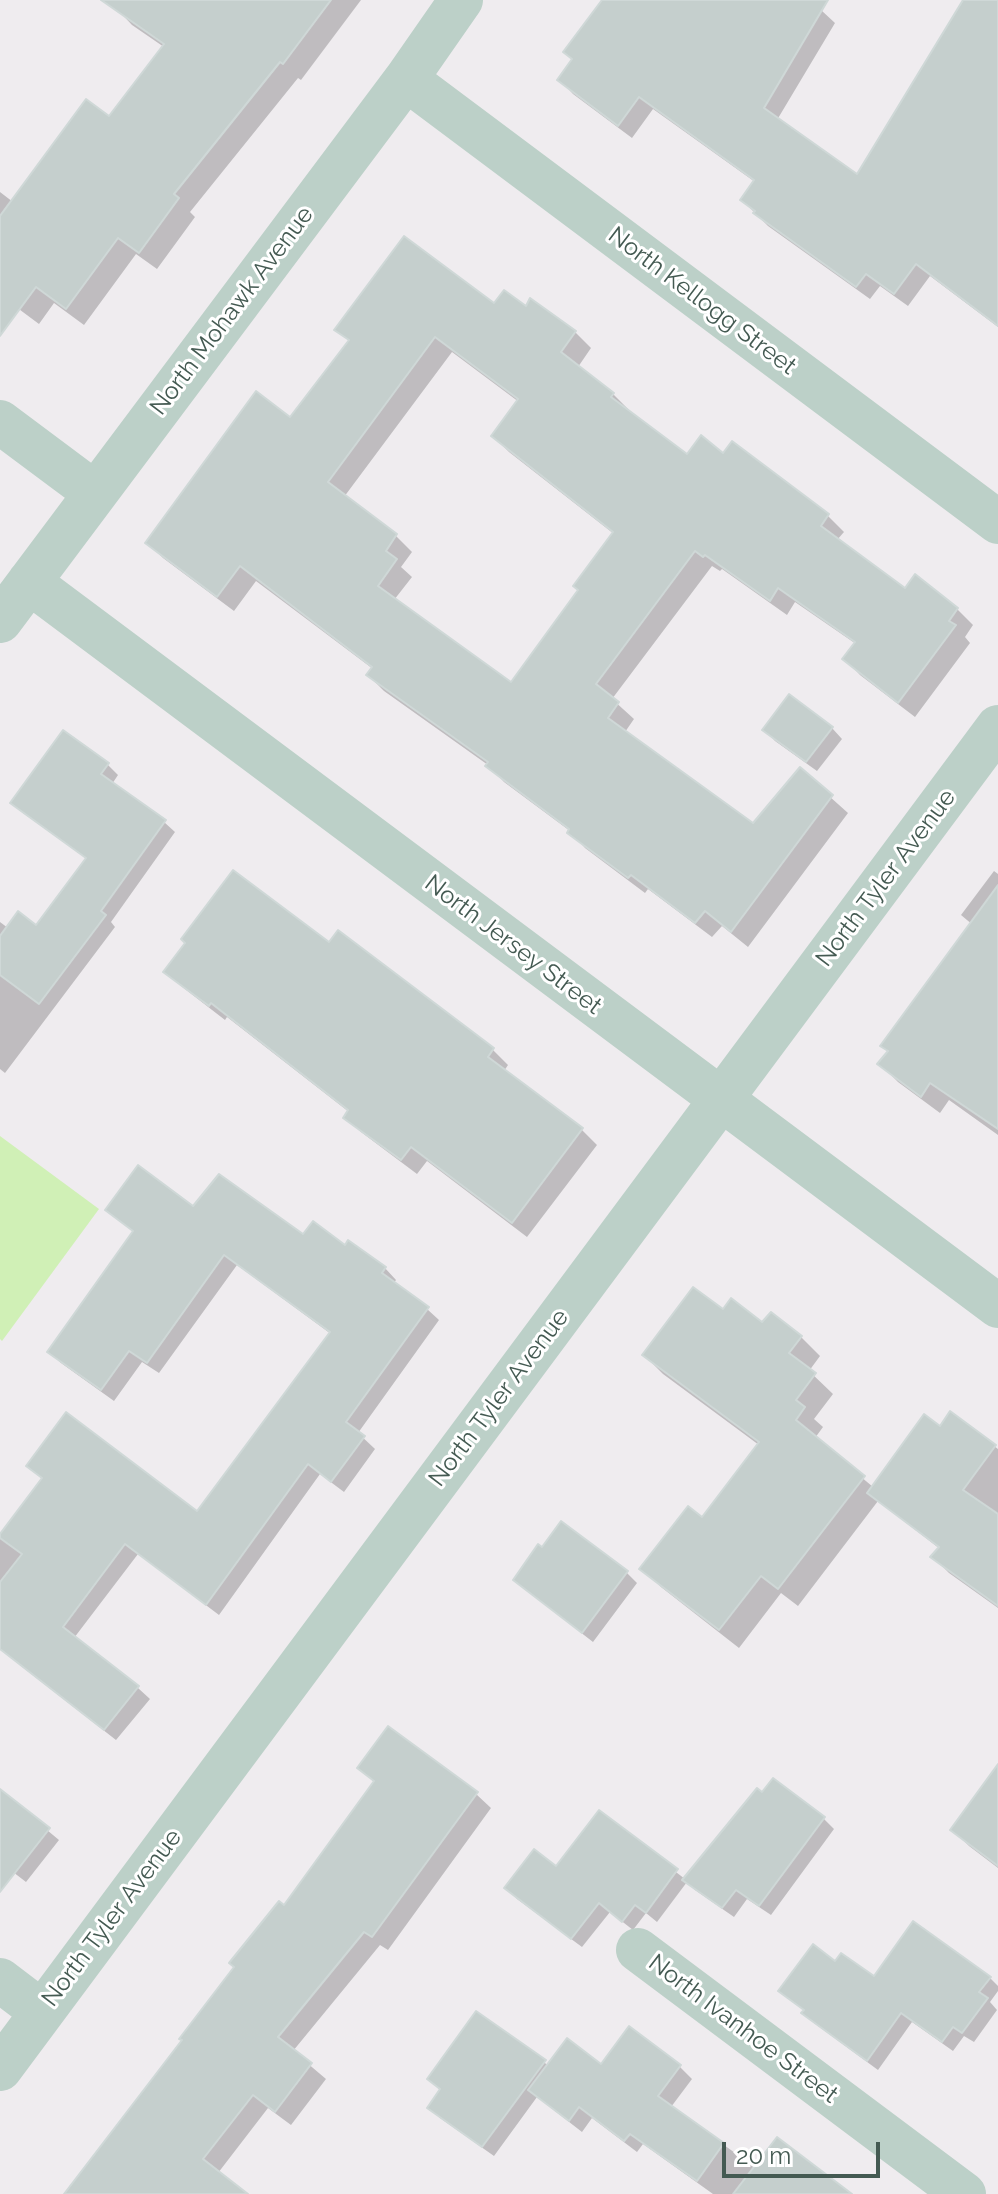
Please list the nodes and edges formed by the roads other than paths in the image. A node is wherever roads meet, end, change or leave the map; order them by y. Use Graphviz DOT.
graph roads {
  1 [pos="461,0"];
  2 [pos="406,79"];
  3 [pos="0,422"];
  4 [pos="95,493"];
  5 [pos="998,522"];
  6 [pos="29,582"];
  7 [pos="0,621"];
  8 [pos="998,727"];
  9 [pos="720,1100"];
  10 [pos="998,1306"];
  11 [pos="638,1950"];
  12 [pos="0,1980"];
  13 [pos="42,2012"];
  14 [pos="0,2069"];
  15 [pos="998,2186"];
  16 [pos="964,2194"];
  17 [pos="992,2194"];
  1 -- 2 [label="street, North Mohawk Avenue"];
  2 -- 4 [label="street, North Mohawk Avenue"];
  2 -- 5 [label="street, North Kellogg Street"];
  3 -- 4 [label="street"];
  4 -- 6 [label="street, North Mohawk Avenue"];
  6 -- 7 [label="street, North Mohawk Avenue"];
  6 -- 9 [label="street, North Jersey Street"];
  8 -- 9 [label="street, North Tyler Avenue"];
  9 -- 10 [label="street, North Jersey Street"];
  9 -- 13 [label="street, North Tyler Avenue"];
  11 -- 16 [label="street, North Ivanhoe Street"];
  12 -- 13 [label="street"];
  13 -- 14 [label="street, North Tyler Avenue"];
  15 -- 17 [label="street"];
}
